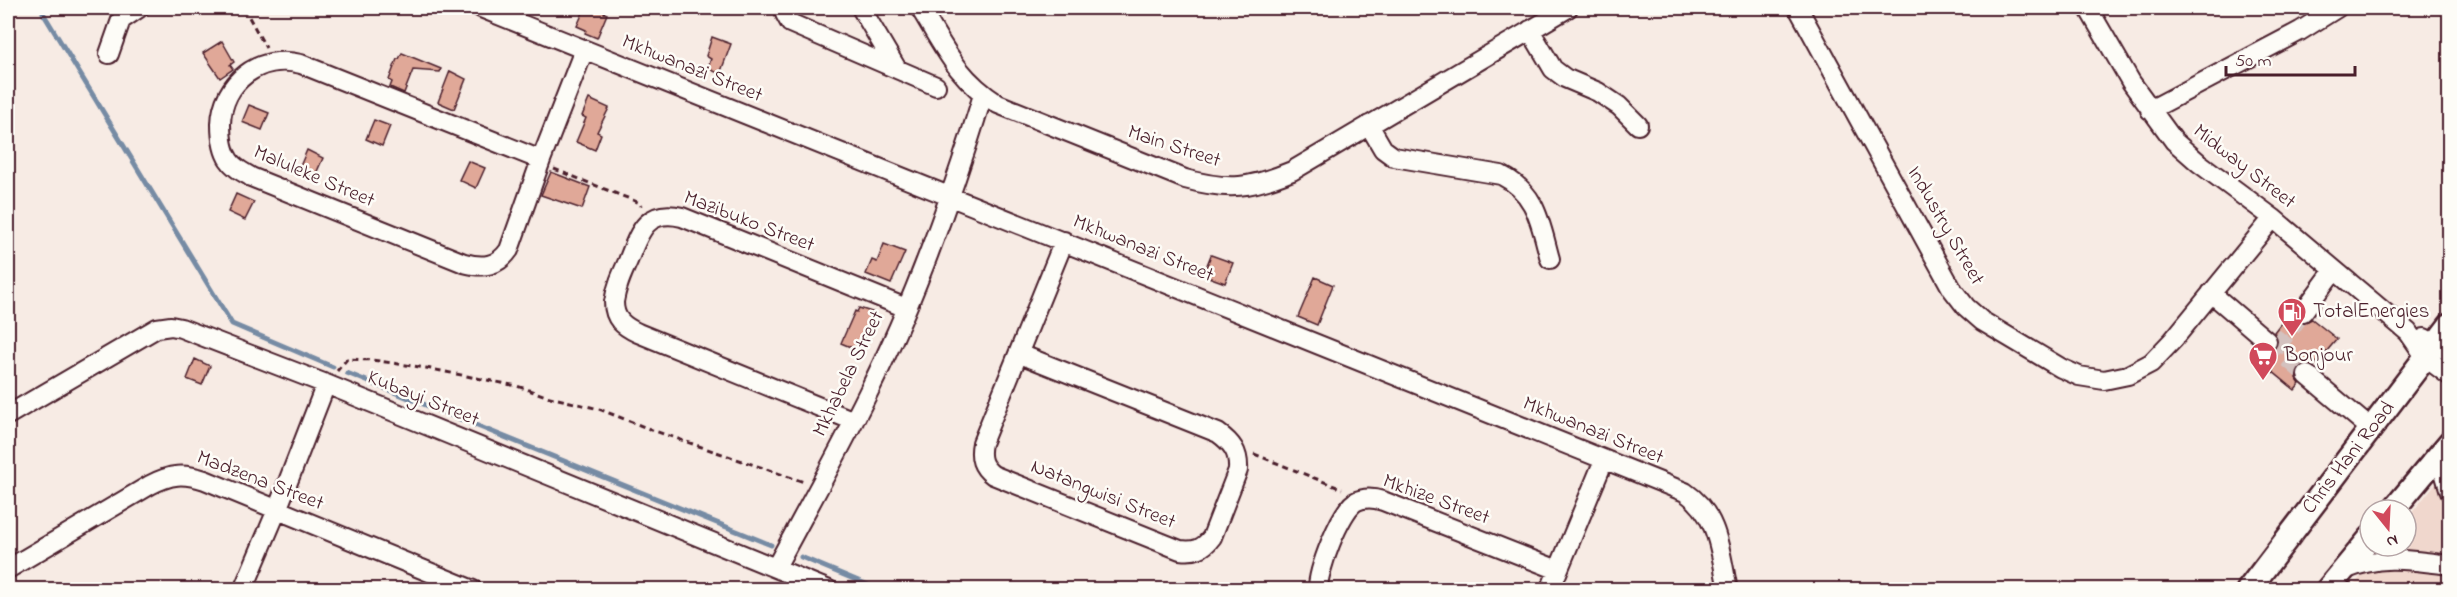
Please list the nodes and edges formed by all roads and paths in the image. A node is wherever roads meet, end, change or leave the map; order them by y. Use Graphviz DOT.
graph roads {
  1 [pos="139,8"];
  2 [pos="244,8"];
  3 [pos="481,8"];
  4 [pos="786,8"];
  5 [pos="861,8"];
  6 [pos="920,8"];
  7 [pos="1568,8"];
  8 [pos="1798,8"];
  9 [pos="2088,8"];
  10 [pos="2337,8"];
  11 [pos="1530,30"];
  12 [pos="585,50"];
  13 [pos="109,54"];
  14 [pos="273,61"];
  15 [pos="897,69"];
  16 [pos="936,86"];
  17 [pos="983,94"];
  18 [pos="2150,110"];
  19 [pos="1369,125"];
  20 [pos="1638,125"];
  21 [pos="540,162"];
  22 [pos="952,196"];
  23 [pos="2273,218"];
  24 [pos="649,221"];
  25 [pos="1064,241"];
  26 [pos="1551,259"];
  27 [pos="2334,270"];
  28 [pos="2211,293"];
  29 [pos="906,308"];
  30 [pos="2303,312"];
  31 [pos="2266,341"];
  32 [pos="2440,344"];
  33 [pos="1020,354"];
  34 [pos="347,359"];
  35 [pos="2307,375"];
  36 [pos="2450,376"];
  37 [pos="326,384"];
  38 [pos="8,415"];
  39 [pos="854,421"];
  40 [pos="2371,429"];
  41 [pos="2444,448"];
  42 [pos="1237,455"];
  43 [pos="1604,460"];
  44 [pos="818,487"];
  45 [pos="2450,492"];
  46 [pos="2403,498"];
  47 [pos="1355,502"];
  48 [pos="277,510"];
  49 [pos="2358,552"];
  50 [pos="2450,565"];
  51 [pos="776,567"];
  52 [pos="8,569"];
  53 [pos="1558,570"];
  54 [pos="2343,570"];
  55 [pos="243,590"];
  56 [pos="473,590"];
  57 [pos="829,590"];
  58 [pos="1318,590"];
  59 [pos="1550,590"];
  60 [pos="1728,590"];
  61 [pos="2248,590"];
  62 [pos="2327,590"];
  1 -- 13 [label="street"];
  2 -- 14 [label="path"];
  3 -- 12 [label="street, Mkhwanazi Street"];
  4 -- 15 [label="street"];
  5 -- 15 [label="street"];
  6 -- 17 [label="street, Main Street"];
  7 -- 11 [label="street, Main Street"];
  8 -- 28 [label="street, Industry Street"];
  9 -- 18 [label="street, Midway Street"];
  10 -- 18 [label="street"];
  11 -- 19 [label="street, Main Street"];
  11 -- 20 [label="street"];
  12 -- 21 [label="street, Maluleke Street"];
  12 -- 22 [label="street, Mkhwanazi Street"];
  14 -- 21 [label="street"];
  14 -- 21 [label="street, Maluleke Street"];
  15 -- 16 [label="street"];
  17 -- 19 [label="street, Main Street"];
  17 -- 22 [label="street, Mkhabela Street"];
  18 -- 23 [label="street, Midway Street"];
  19 -- 26 [label="street"];
  21 -- 24 [label="path"];
  22 -- 25 [label="street, Mkhwanazi Street"];
  22 -- 29 [label="street, Mkhabela Street"];
  23 -- 27 [label="street, Midway Street"];
  23 -- 28 [label="street, Industry Street"];
  24 -- 29 [label="street, Mazibuko Street"];
  24 -- 39 [label="street"];
  25 -- 33 [label="street, Natangwisi Street"];
  25 -- 43 [label="street, Mkhwanazi Street"];
  27 -- 30 [label="street"];
  27 -- 32 [label="street, Midway Street"];
  28 -- 31 [label="street"];
  29 -- 39 [label="street, Mkhabela Street"];
  32 -- 36 [label="street, Midway Street"];
  32 -- 40 [label="main road, Chris Hani Road"];
  33 -- 42 [label="street"];
  33 -- 42 [label="street, Natangwisi Street"];
  34 -- 44 [label="path"];
  35 -- 40 [label="street"];
  37 -- 38 [label="street, Kubayi Street"];
  37 -- 48 [label="street"];
  37 -- 51 [label="street, Kubayi Street"];
  39 -- 44 [label="street, Mkhabela Street"];
  40 -- 61 [label="main road, Chris Hani Road"];
  41 -- 45 [label="street"];
  41 -- 46 [label="main road"];
  42 -- 47 [label="path"];
  43 -- 53 [label="street"];
  43 -- 60 [label="street, Mkhwanazi Street"];
  44 -- 51 [label="street, Mkhabela Street"];
  47 -- 53 [label="street, Mkhize Street"];
  47 -- 58 [label="street, Mkhize Street"];
  48 -- 52 [label="street, Madzena Street"];
  48 -- 55 [label="street"];
  48 -- 56 [label="street, Madzena Street"];
  49 -- 54 [label="main road"];
  50 -- 54 [label="street"];
  51 -- 57 [label="street, Kubayi Street"];
  53 -- 59 [label="street"];
  54 -- 62 [label="main road"];
}
